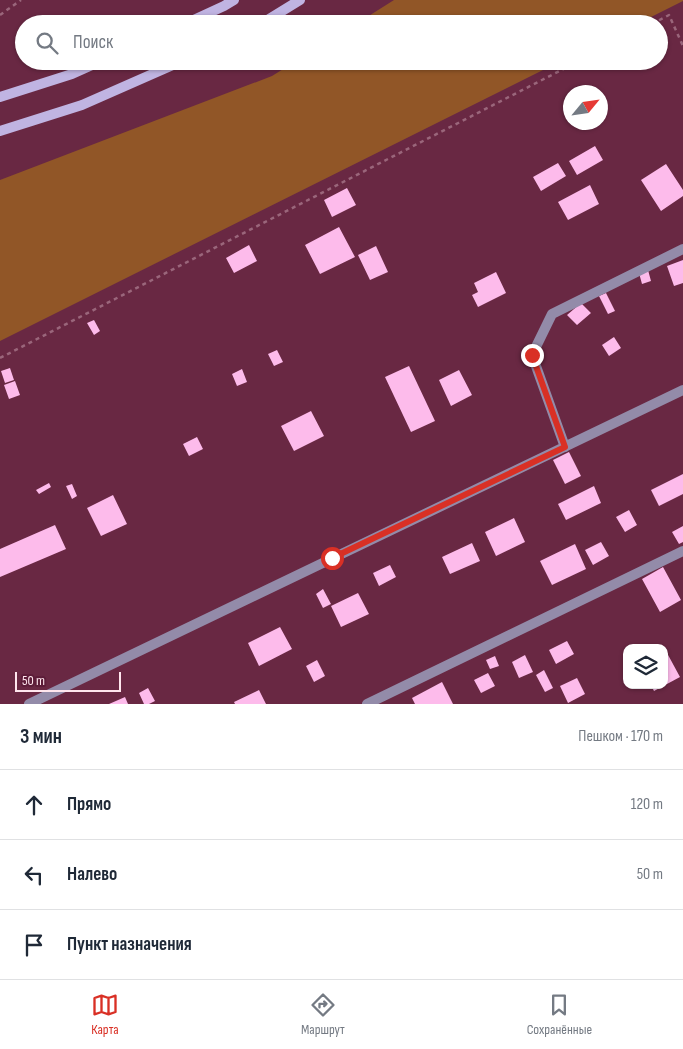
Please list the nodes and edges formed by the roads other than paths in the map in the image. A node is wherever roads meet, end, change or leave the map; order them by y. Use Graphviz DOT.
graph roads {
  1 [pos="234,0"];
  2 [pos="300,0"];
  3 [pos="204,15"];
  4 [pos="276,15"];
  5 [pos="81,70"];
  6 [pos="162,70"];
  7 [pos="0,96"];
  8 [pos="0,131"];
  9 [pos="683,248"];
  10 [pos="683,390"];
  11 [pos="565,447"];
  12 [pos="683,551"];
  13 [pos="29,704"];
  14 [pos="367,704"];
  1 -- 3 [label="main road"];
  2 -- 4 [label="main road"];
  5 -- 7 [label="main road"];
  6 -- 8 [label="main road"];
  9 -- 11 [label="street"];
  10 -- 11 [label="street"];
  11 -- 13 [label="street"];
  12 -- 14 [label="street"];
}
